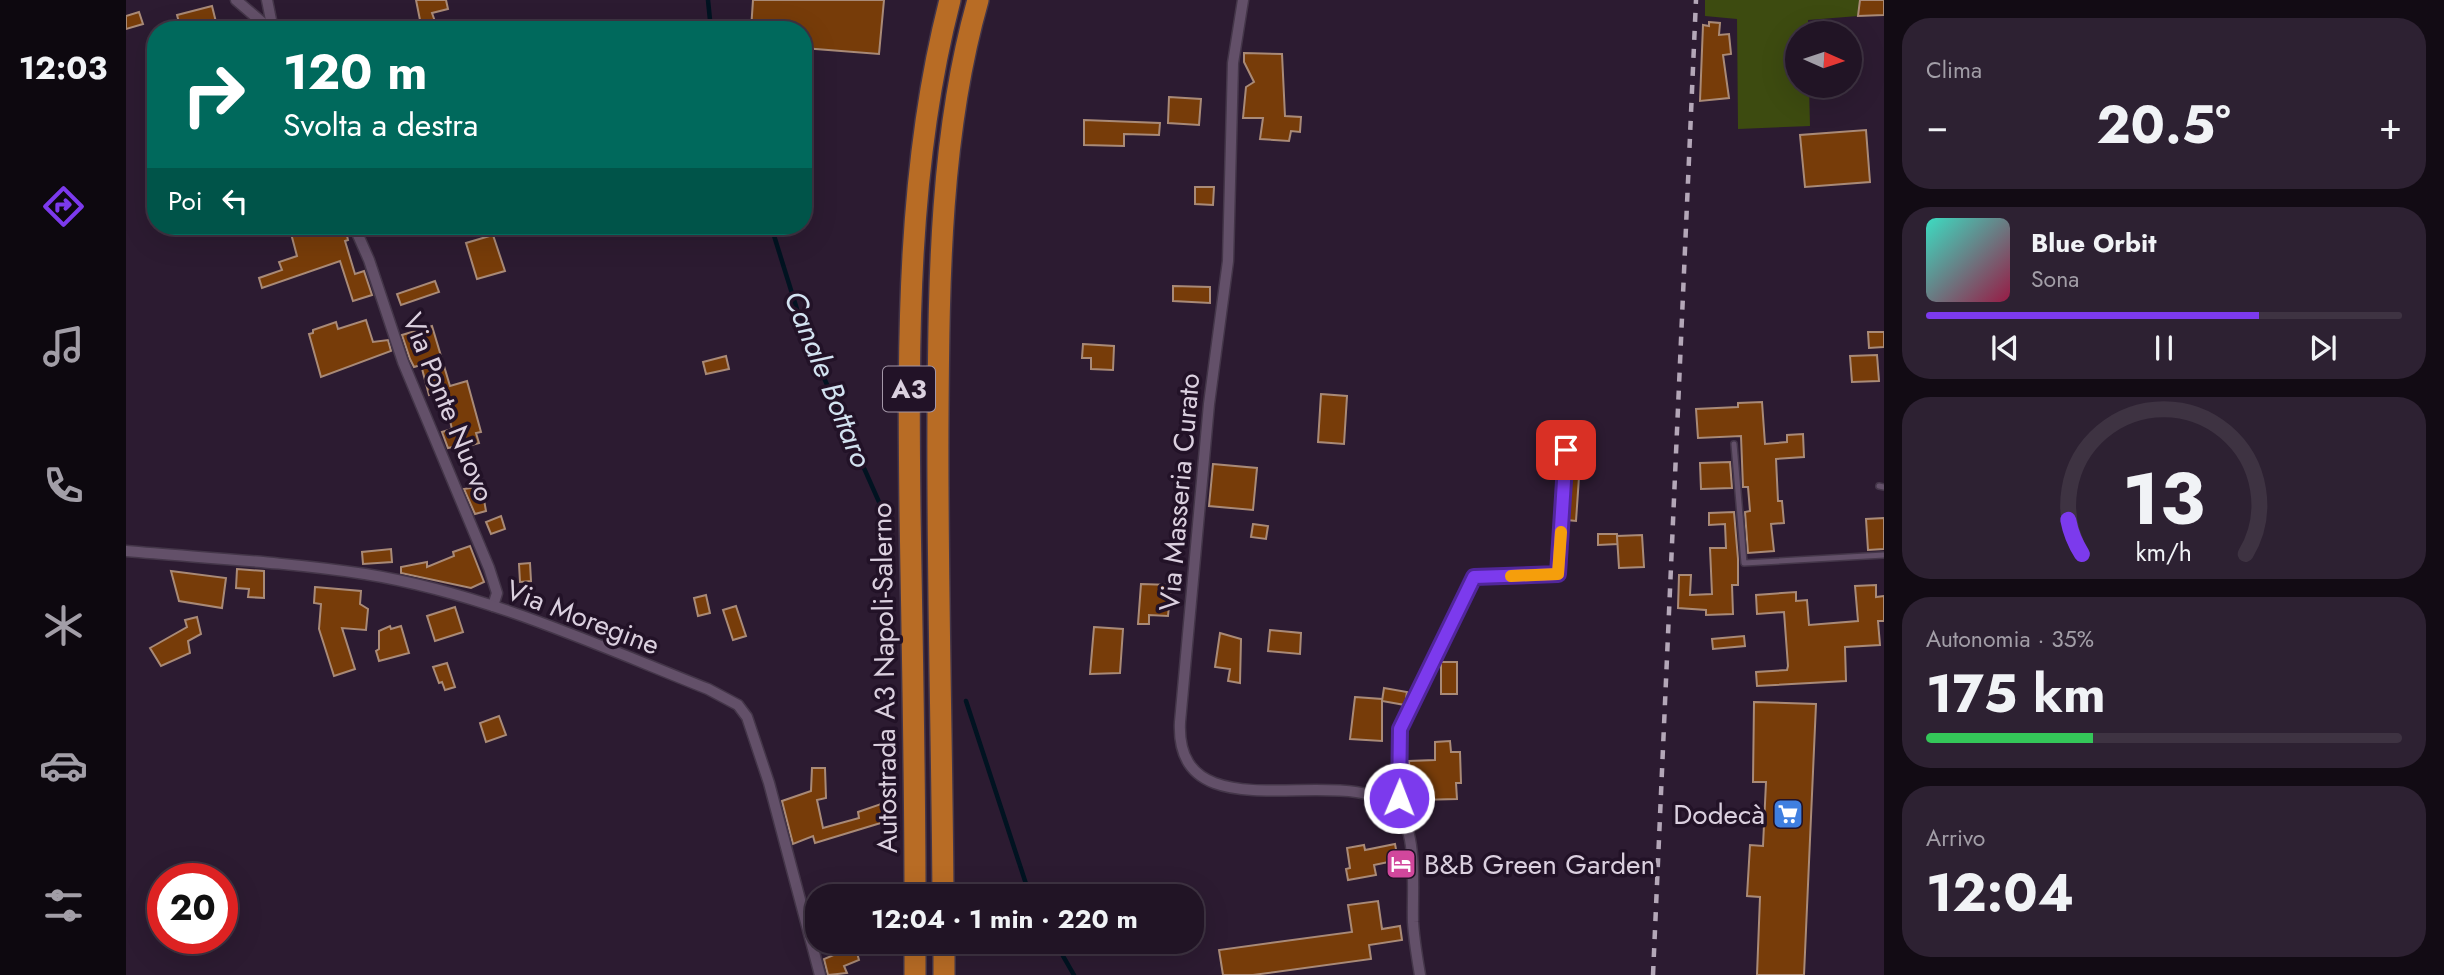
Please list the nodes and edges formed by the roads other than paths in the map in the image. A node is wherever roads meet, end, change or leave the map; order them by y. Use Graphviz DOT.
graph roads {
  1 [pos="236,0"];
  2 [pos="267,0"];
  3 [pos="938,0"];
  4 [pos="950,0"];
  5 [pos="978,0"];
  6 [pos="1243,0"];
  7 [pos="261,21"];
  8 [pos="270,21"];
  9 [pos="929,96"];
  10 [pos="358,235"];
  11 [pos="1567,425"];
  12 [pos="1734,444"];
  13 [pos="126,551"];
  14 [pos="1884,555"];
  15 [pos="493,606"];
  16 [pos="1398,812"];
  17 [pos="915,884"];
  18 [pos="943,884"];
  19 [pos="915,954"];
  20 [pos="944,954"];
  21 [pos="820,975"];
  22 [pos="915,975"];
  23 [pos="944,975"];
  24 [pos="1420,975"];
  1 -- 7 [label="street"];
  2 -- 8 [label="street"];
  3 -- 9 [label="highway"];
  4 -- 9 [label="highway, Autostrada A3 Napoli-Salerno / A3"];
  5 -- 18 [label="highway, Autostrada A3 Napoli-Salerno / A3"];
  6 -- 16 [label="street, Via Masseria Curato"];
  9 -- 17 [label="highway, Autostrada A3 Napoli-Salerno / A3"];
  10 -- 15 [label="street, Via Ponte Nuovo"];
  11 -- 16 [label="lane"];
  12 -- 14 [label="lane"];
  13 -- 15 [label="street, Via Moregine"];
  15 -- 21 [label="street, Via Moregine"];
  16 -- 24 [label="street"];
  19 -- 22 [label="highway"];
  20 -- 23 [label="highway"];
}
